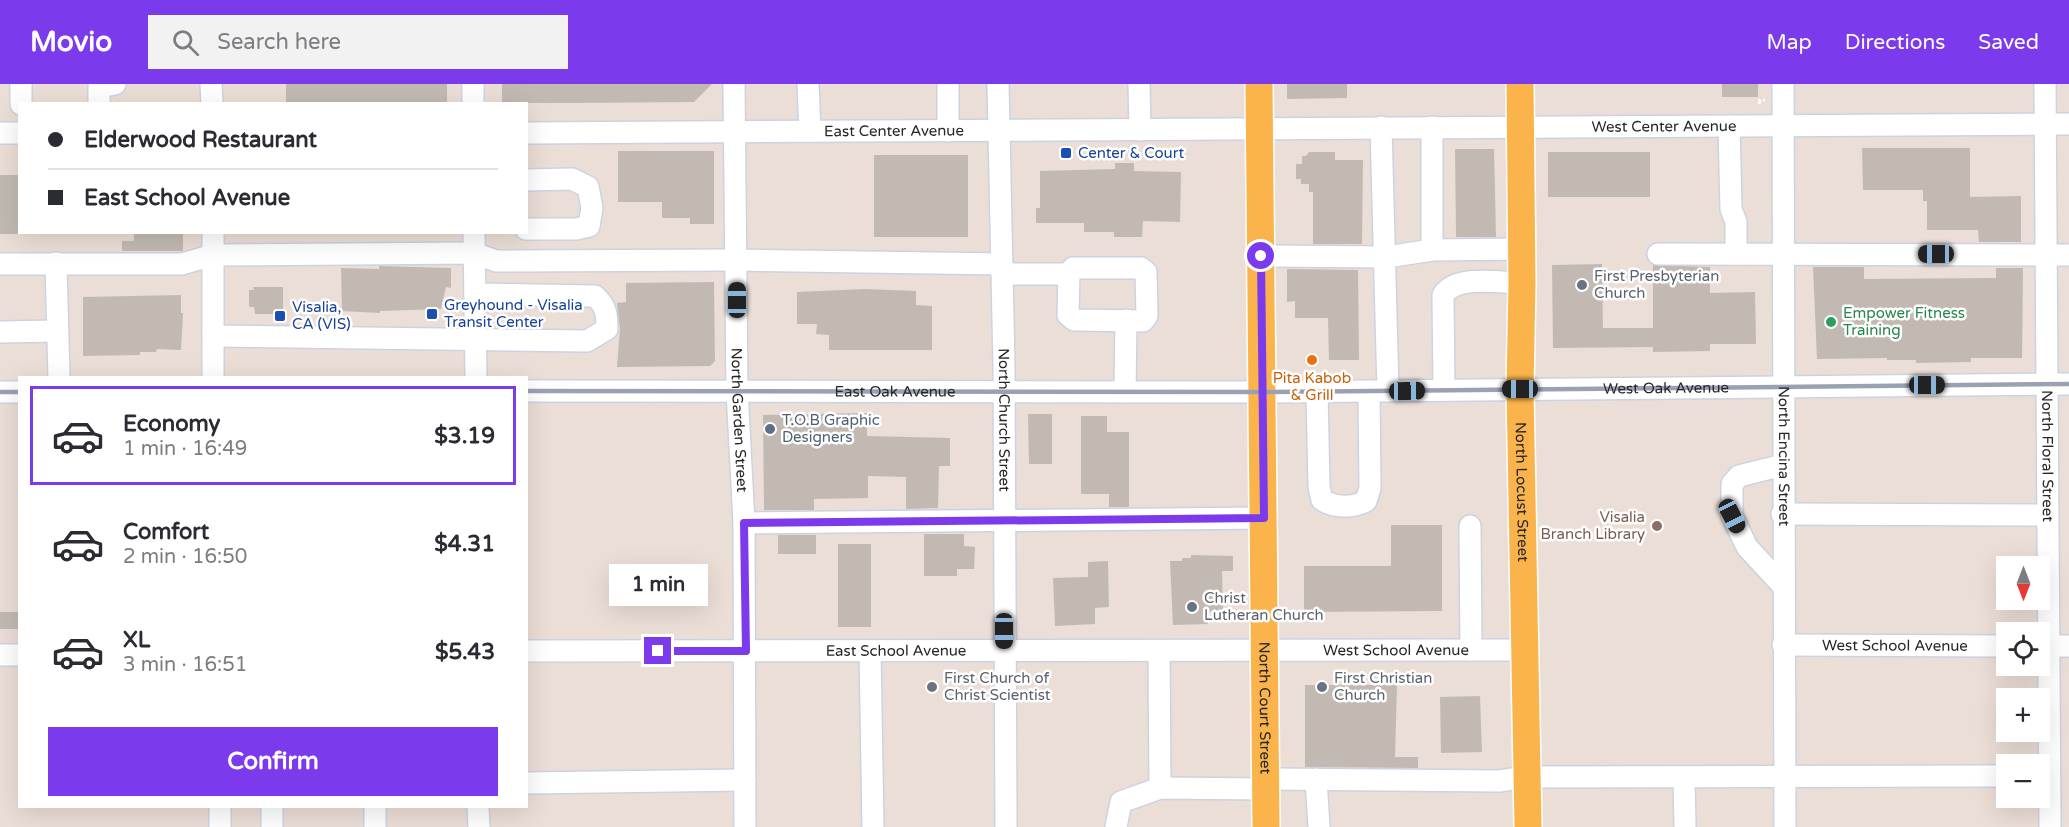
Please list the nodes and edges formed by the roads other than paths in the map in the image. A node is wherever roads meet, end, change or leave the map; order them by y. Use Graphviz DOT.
graph roads {
  1 [pos="21,84"];
  2 [pos="115,84"];
  3 [pos="211,84"];
  4 [pos="473,84"];
  5 [pos="734,84"];
  6 [pos="808,84"];
  7 [pos="948,84"];
  8 [pos="998,84"];
  9 [pos="1139,84"];
  10 [pos="1259,84"];
  11 [pos="1520,84"];
  12 [pos="1783,84"];
  13 [pos="2045,84"];
  14 [pos="21,102"];
  15 [pos="99,102"];
  16 [pos="212,102"];
  17 [pos="473,102"];
  18 [pos="2045,124"];
  19 [pos="2069,124"];
  20 [pos="1521,126"];
  21 [pos="1730,126"];
  22 [pos="1784,126"];
  23 [pos="1382,127"];
  24 [pos="1432,127"];
  25 [pos="1259,128"];
  26 [pos="999,130"];
  27 [pos="1140,130"];
  28 [pos="810,131"];
  29 [pos="948,131"];
  30 [pos="0,132"];
  31 [pos="735,132"];
  32 [pos="18,133"];
  33 [pos="528,133"];
  34 [pos="528,180"];
  35 [pos="528,229"];
  36 [pos="213,234"];
  37 [pos="474,243"];
  38 [pos="1522,249"];
  39 [pos="1432,250"];
  40 [pos="1785,253"];
  41 [pos="1658,254"];
  42 [pos="1736,254"];
  43 [pos="213,255"];
  44 [pos="2046,255"];
  45 [pos="2069,255"];
  46 [pos="1261,256"];
  47 [pos="1387,257"];
  48 [pos="736,260"];
  49 [pos="56,263"];
  50 [pos="0,264"];
  51 [pos="1002,269"];
  52 [pos="1069,274"];
  53 [pos="1522,283"];
  54 [pos="475,294"];
  55 [pos="1126,320"];
  56 [pos="57,331"];
  57 [pos="0,332"];
  58 [pos="213,336"];
  59 [pos="475,337"];
  60 [pos="59,376"];
  61 [pos="213,376"];
  62 [pos="476,376"];
  63 [pos="2069,384"];
  64 [pos="2046,385"];
  65 [pos="1786,386"];
  66 [pos="1520,389"];
  67 [pos="737,390"];
  68 [pos="1444,390"];
  69 [pos="528,391"];
  70 [pos="1379,391"];
  71 [pos="0,392"];
  72 [pos="18,392"];
  73 [pos="1004,392"];
  74 [pos="1125,392"];
  75 [pos="1262,392"];
  76 [pos="1317,392"];
  77 [pos="1783,465"];
  78 [pos="1782,514"];
  79 [pos="2046,515"];
  80 [pos="1264,518"];
  81 [pos="1004,521"];
  82 [pos="744,523"];
  83 [pos="1470,526"];
  84 [pos="1783,586"];
  85 [pos="2044,622"];
  86 [pos="1783,645"];
  87 [pos="1996,646"];
  88 [pos="2050,646"];
  89 [pos="2069,646"];
  90 [pos="1471,650"];
  91 [pos="1526,650"];
  92 [pos="528,651"];
  93 [pos="746,651"];
  94 [pos="870,651"];
  95 [pos="1159,651"];
  96 [pos="1266,651"];
  97 [pos="1004,652"];
  98 [pos="0,655"];
  99 [pos="18,655"];
  100 [pos="2046,676"];
  101 [pos="1996,776"];
  102 [pos="2053,776"];
  103 [pos="1527,777"];
  104 [pos="1684,777"];
  105 [pos="1784,777"];
  106 [pos="1316,779"];
  107 [pos="745,780"];
  108 [pos="528,783"];
  109 [pos="1266,784"];
  110 [pos="1160,788"];
  111 [pos="220,808"];
  112 [pos="272,808"];
  113 [pos="375,808"];
  114 [pos="478,808"];
  115 [pos="220,827"];
  116 [pos="272,827"];
  117 [pos="375,827"];
  118 [pos="479,827"];
  119 [pos="745,827"];
  120 [pos="873,827"];
  121 [pos="1006,827"];
  122 [pos="1116,827"];
  123 [pos="1266,827"];
  124 [pos="1319,827"];
  125 [pos="1528,827"];
  126 [pos="1685,827"];
  127 [pos="1785,827"];
  128 [pos="2049,827"];
  1 -- 14 [label="street"];
  2 -- 15 [label="street"];
  3 -- 16 [label="street"];
  4 -- 17 [label="street"];
  5 -- 31 [label="street, North Garden Street"];
  6 -- 28 [label="street"];
  7 -- 29 [label="street"];
  8 -- 26 [label="street, North Church Street"];
  9 -- 27 [label="street"];
  10 -- 25 [label="main road, North Court Street"];
  11 -- 20 [label="main road, North Locust Street"];
  12 -- 22 [label="street, North Encina Street"];
  13 -- 18 [label="street, North Floral Street"];
  18 -- 19 [label="street, West Center Avenue"];
  18 -- 22 [label="street, West Center Avenue"];
  18 -- 44 [label="street, North Floral Street"];
  20 -- 21 [label="street, West Center Avenue"];
  20 -- 24 [label="street, West Center Avenue"];
  20 -- 38 [label="main road, North Locust Street"];
  21 -- 22 [label="street, West Center Avenue"];
  21 -- 42 [label="street"];
  22 -- 40 [label="street, North Encina Street"];
  23 -- 24 [label="street, West Center Avenue"];
  23 -- 25 [label="street, West Center Avenue"];
  23 -- 47 [label="street"];
  24 -- 39 [label="street"];
  25 -- 27 [label="street, East Center Avenue"];
  25 -- 46 [label="main road, North Court Street"];
  26 -- 27 [label="street, East Center Avenue"];
  26 -- 29 [label="street, East Center Avenue"];
  26 -- 51 [label="street, North Church Street"];
  28 -- 29 [label="street, East Center Avenue"];
  28 -- 31 [label="street, East Center Avenue"];
  30 -- 32 [label="street"];
  31 -- 33 [label="street, East Center Avenue"];
  31 -- 48 [label="street, North Garden Street"];
  34 -- 35 [label="street"];
  36 -- 43 [label="street"];
  37 -- 43 [label="street"];
  37 -- 48 [label="street"];
  37 -- 54 [label="street"];
  38 -- 39 [label="street"];
  38 -- 53 [label="main road, North Locust Street"];
  39 -- 47 [label="street"];
  40 -- 42 [label="street"];
  40 -- 44 [label="street"];
  40 -- 65 [label="street, North Encina Street"];
  41 -- 42 [label="street"];
  43 -- 49 [label="street"];
  43 -- 58 [label="street"];
  44 -- 45 [label="street"];
  44 -- 64 [label="street, North Floral Street"];
  46 -- 47 [label="street"];
  46 -- 75 [label="main road, North Court Street"];
  47 -- 70 [label="street"];
  48 -- 51 [label="street"];
  48 -- 67 [label="street, North Garden Street"];
  49 -- 50 [label="street"];
  49 -- 56 [label="street"];
  51 -- 52 [label="street"];
  51 -- 73 [label="street, North Church Street"];
  52 -- 55 [label="street"];
  52 -- 55 [label="street"];
  53 -- 66 [label="main road, North Locust Street"];
  53 -- 68 [label="street"];
  54 -- 59 [label="street"];
  54 -- 59 [label="street"];
  55 -- 74 [label="street"];
  56 -- 57 [label="street"];
  56 -- 60 [label="street"];
  58 -- 59 [label="street"];
  58 -- 61 [label="street"];
  59 -- 62 [label="street"];
  63 -- 64 [label="street, West Oak Avenue"];
  64 -- 65 [label="street, West Oak Avenue"];
  64 -- 79 [label="street, North Floral Street"];
  65 -- 66 [label="street, West Oak Avenue"];
  65 -- 77 [label="street, North Encina Street"];
  66 -- 68 [label="street, West Oak Avenue"];
  66 -- 91 [label="main road, North Locust Street"];
  67 -- 69 [label="street, East Oak Avenue"];
  67 -- 73 [label="street, East Oak Avenue"];
  67 -- 82 [label="street, North Garden Street"];
  68 -- 70 [label="street, West Oak Avenue"];
  70 -- 76 [label="street, West Oak Avenue"];
  70 -- 76 [label="street"];
  71 -- 72 [label="street"];
  73 -- 74 [label="street, East Oak Avenue"];
  73 -- 81 [label="street, North Church Street"];
  74 -- 75 [label="street, East Oak Avenue"];
  75 -- 76 [label="street, West Oak Avenue"];
  75 -- 80 [label="main road, North Court Street"];
  77 -- 78 [label="street, North Encina Street"];
  77 -- 84 [label="street"];
  78 -- 79 [label="street"];
  78 -- 84 [label="street, North Encina Street"];
  79 -- 85 [label="street, North Floral Street"];
  80 -- 81 [label="street"];
  80 -- 96 [label="main road, North Court Street"];
  81 -- 82 [label="street"];
  81 -- 97 [label="street, North Church Street"];
  82 -- 93 [label="street, North Garden Street"];
  83 -- 90 [label="street"];
  84 -- 86 [label="street, North Encina Street"];
  86 -- 87 [label="street, West School Avenue"];
  86 -- 105 [label="street, North Encina Street"];
  88 -- 89 [label="street"];
  90 -- 91 [label="street, West School Avenue"];
  90 -- 96 [label="street, West School Avenue"];
  91 -- 103 [label="main road, North Locust Street"];
  92 -- 93 [label="street, East School Avenue"];
  93 -- 94 [label="street, East School Avenue"];
  93 -- 107 [label="street, North Garden Street"];
  94 -- 97 [label="street, East School Avenue"];
  94 -- 120 [label="street"];
  95 -- 96 [label="street, East School Avenue"];
  95 -- 97 [label="street, East School Avenue"];
  95 -- 110 [label="street"];
  96 -- 109 [label="main road, North Court Street"];
  97 -- 121 [label="street, North Church Street"];
  98 -- 99 [label="street"];
  100 -- 102 [label="street, North Floral Street"];
  101 -- 105 [label="street"];
  102 -- 128 [label="street, North Floral Street"];
  103 -- 104 [label="street"];
  103 -- 106 [label="street"];
  103 -- 125 [label="main road, North Locust Street"];
  104 -- 105 [label="street"];
  104 -- 126 [label="street"];
  105 -- 127 [label="street, North Encina Street"];
  106 -- 109 [label="street"];
  106 -- 124 [label="street"];
  107 -- 108 [label="street"];
  107 -- 119 [label="street, North Garden Street"];
  109 -- 110 [label="street"];
  109 -- 123 [label="main road, North Court Street"];
  110 -- 122 [label="street"];
  111 -- 115 [label="street"];
  112 -- 116 [label="street"];
  113 -- 117 [label="street"];
  114 -- 118 [label="street"];
}
